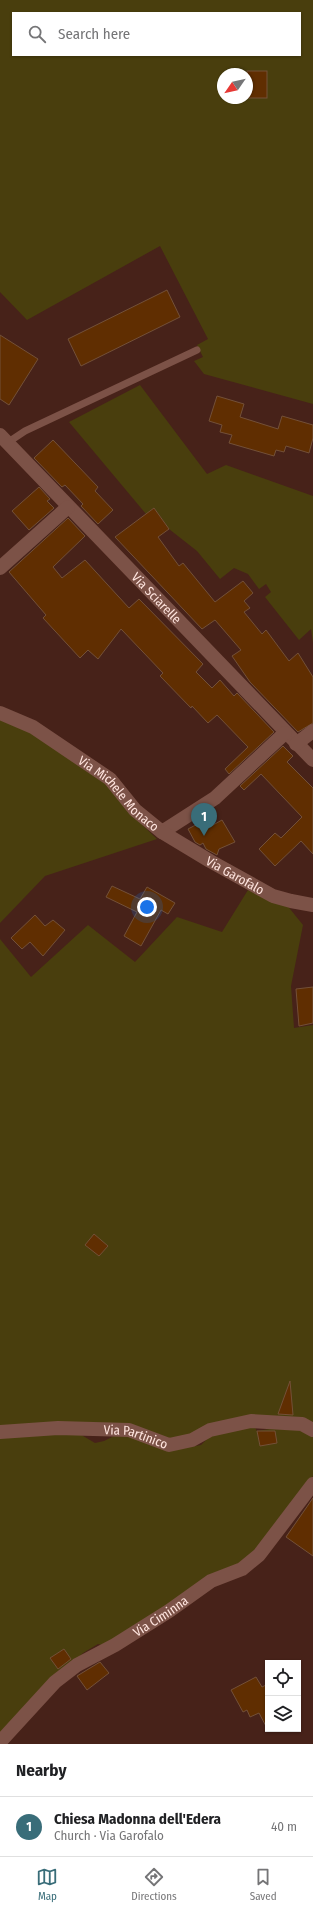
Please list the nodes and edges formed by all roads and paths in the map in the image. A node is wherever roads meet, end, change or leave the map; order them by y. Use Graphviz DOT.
graph roads {
  1 [pos="197,350"];
  2 [pos="3,439"];
  3 [pos="68,507"];
  4 [pos="0,568"];
  5 [pos="0,713"];
  6 [pos="313,731"];
  7 [pos="285,733"];
  8 [pos="296,744"];
  9 [pos="313,760"];
  10 [pos="162,832"];
  11 [pos="313,905"];
  12 [pos="313,1430"];
  13 [pos="0,1432"];
  14 [pos="313,1484"];
  15 [pos="0,1742"];
  1 -- 2 [label="lane"];
  2 -- 3 [label="street, Via Sciarelle"];
  3 -- 4 [label="street"];
  3 -- 7 [label="street, Via Sciarelle"];
  5 -- 10 [label="street, Via Michele Monaco"];
  6 -- 8 [label="street"];
  7 -- 8 [label="street, Via Sciarelle"];
  7 -- 10 [label="street, Via Michele Monaco"];
  8 -- 9 [label="street, Via Sciarelle"];
  10 -- 11 [label="street, Via Garofalo"];
  12 -- 13 [label="street, Via Partinico"];
  14 -- 15 [label="street, Via Ciminna"];
}
